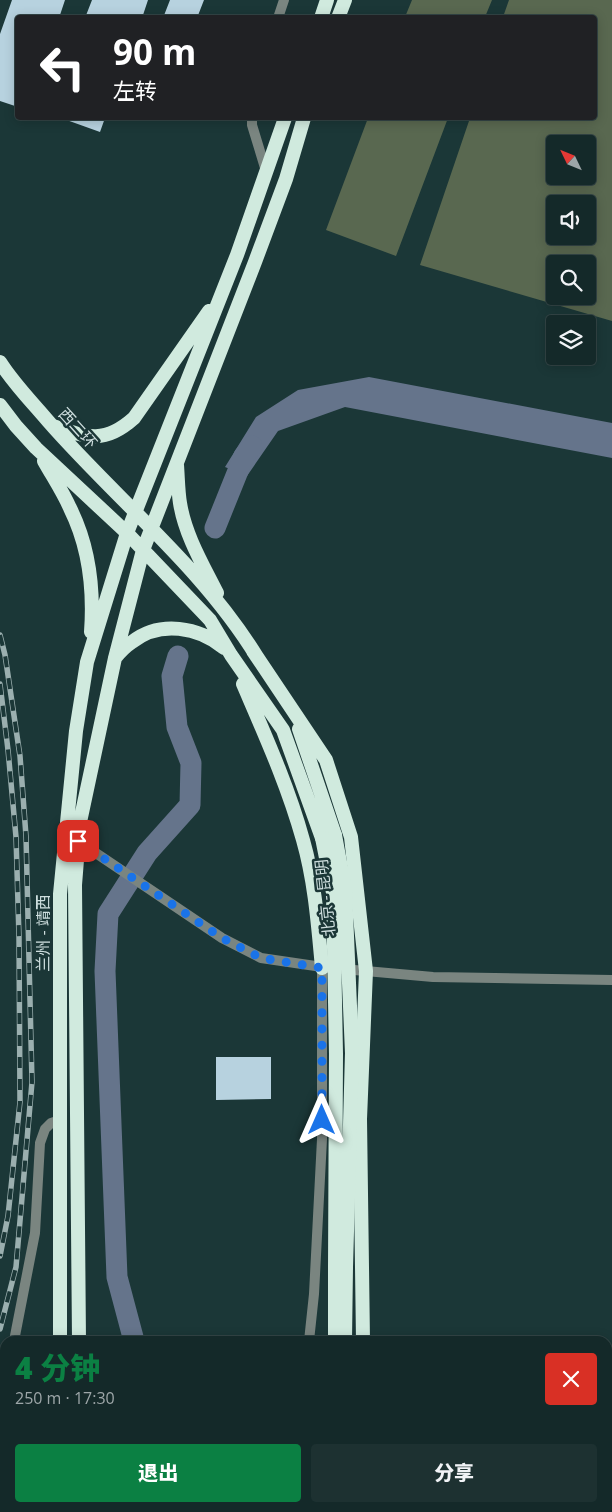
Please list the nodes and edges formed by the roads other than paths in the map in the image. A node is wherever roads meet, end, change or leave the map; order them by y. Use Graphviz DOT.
graph roads {
  1 [pos="284,0"];
  2 [pos="327,0"];
  3 [pos="344,0"];
  4 [pos="279,15"];
  5 [pos="322,15"];
  6 [pos="339,15"];
  7 [pos="252,120"];
  8 [pos="284,120"];
  9 [pos="303,120"];
  10 [pos="266,171"];
  11 [pos="222,292"];
  12 [pos="0,362"];
  13 [pos="1,410"];
  14 [pos="52,425"];
  15 [pos="36,448"];
  16 [pos="177,461"];
  17 [pos="135,513"];
  18 [pos="151,530"];
  19 [pos="127,533"];
  20 [pos="143,550"];
  21 [pos="228,614"];
  22 [pos="253,651"];
  23 [pos="231,655"];
  24 [pos="114,658"];
  25 [pos="87,662"];
  26 [pos="328,836"];
  27 [pos="78,841"];
  28 [pos="322,968"];
  29 [pos="366,971"];
  30 [pos="612,980"];
  31 [pos="60,1120"];
  32 [pos="341,1267"];
  33 [pos="15,1336"];
  34 [pos="60,1336"];
  35 [pos="79,1336"];
  36 [pos="310,1336"];
  37 [pos="335,1336"];
  38 [pos="345,1336"];
  39 [pos="363,1336"];
  1 -- 4 [label="street"];
  2 -- 5 [label="highway"];
  3 -- 6 [label="highway"];
  7 -- 10 [label="street"];
  8 -- 10 [label="highway"];
  9 -- 16 [label="highway, 兰州 - 靖西"];
  10 -- 11 [label="highway"];
  11 -- 14 [label="highway"];
  11 -- 17 [label="highway, 兰州 - 靖西"];
  12 -- 14 [label="highway, 西二环"];
  13 -- 15 [label="highway"];
  14 -- 17 [label="highway, 西二环"];
  15 -- 19 [label="highway"];
  15 -- 25 [label="highway"];
  16 -- 18 [label="highway, 兰州 - 靖西"];
  16 -- 21 [label="highway"];
  17 -- 18 [label="highway, 北京 - 昆明"];
  17 -- 19 [label="highway, 兰州 - 靖西"];
  18 -- 20 [label="highway, 兰州 - 靖西"];
  18 -- 21 [label="highway, 北京 - 昆明"];
  19 -- 20 [label="highway, 北京 - 昆明"];
  19 -- 25 [label="highway, 兰州 - 靖西"];
  20 -- 23 [label="highway, 北京 - 昆明"];
  20 -- 24 [label="highway, 兰州 - 靖西"];
  21 -- 22 [label="highway, 北京 - 昆明"];
  22 -- 26 [label="highway, 北京 - 昆明"];
  22 -- 29 [label="highway"];
  23 -- 24 [label="highway"];
  23 -- 26 [label="highway, 北京 - 昆明"];
  23 -- 28 [label="highway"];
  24 -- 27 [label="highway, 兰州 - 靖西"];
  25 -- 31 [label="highway, 兰州 - 靖西"];
  26 -- 32 [label="highway, 北京 - 昆明, bridge"];
  27 -- 28 [label="street"];
  27 -- 35 [label="highway, 兰州 - 靖西"];
  28 -- 29 [label="street"];
  28 -- 36 [label="street"];
  29 -- 30 [label="street"];
  29 -- 39 [label="highway"];
  31 -- 33 [label="street"];
  31 -- 34 [label="highway, 兰州 - 靖西"];
  32 -- 37 [label="highway, 北京 - 昆明"];
  32 -- 38 [label="highway, 北京 - 昆明"];
}
